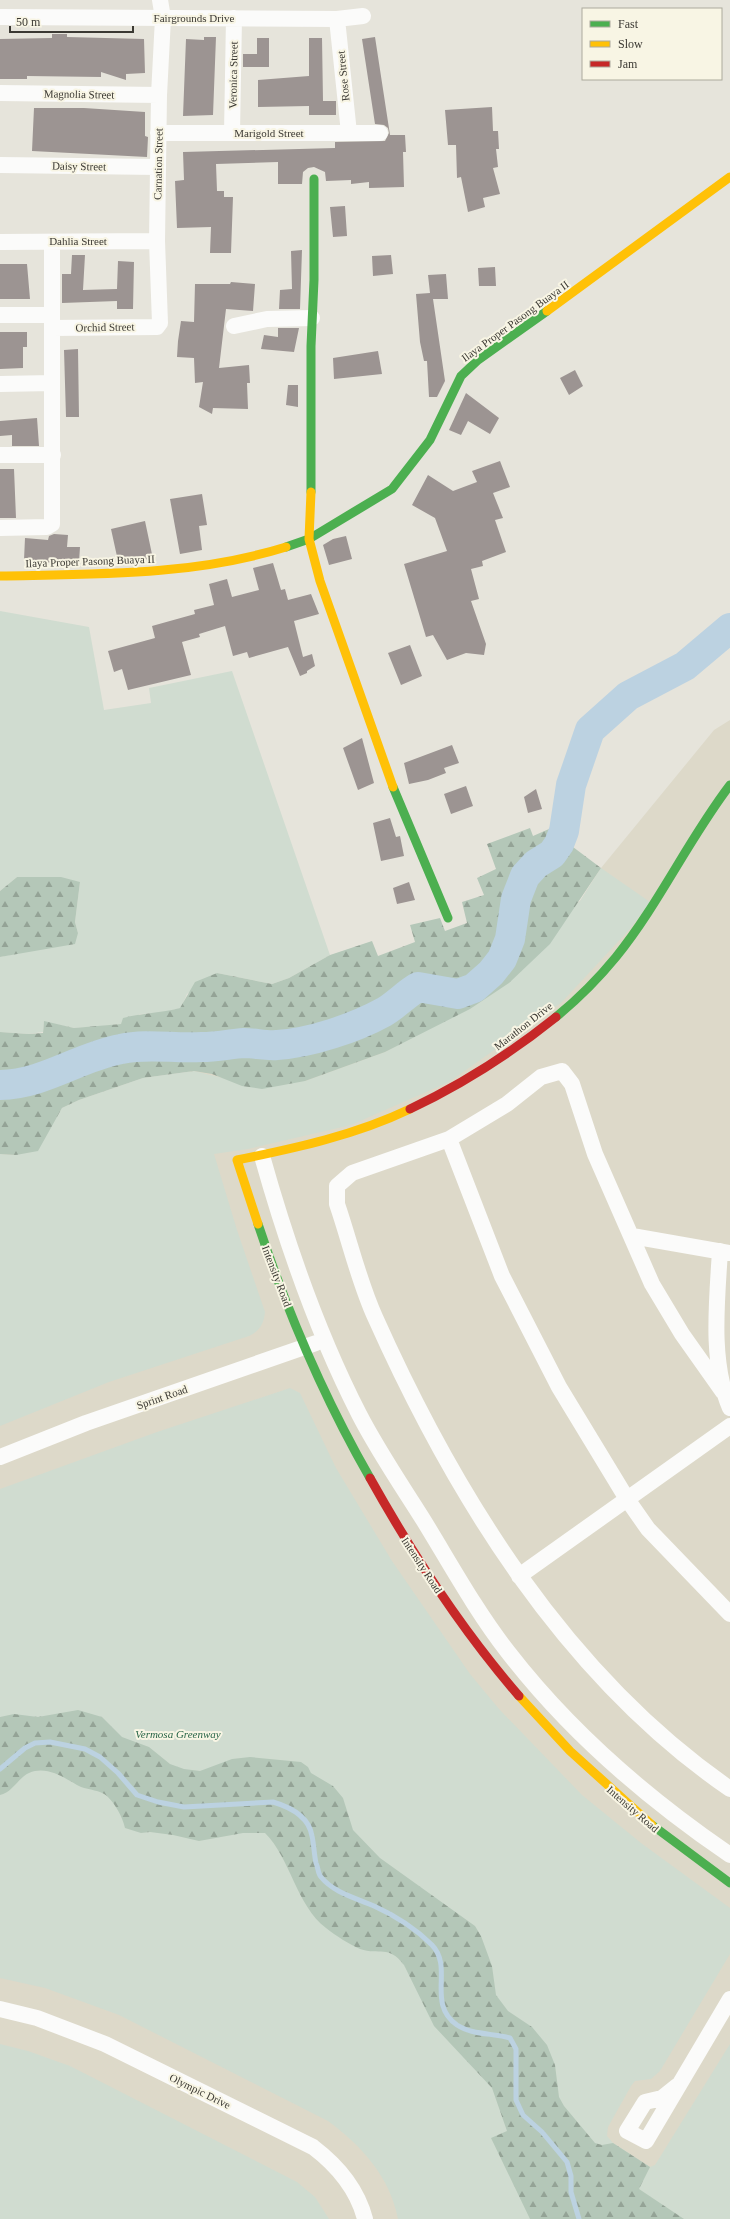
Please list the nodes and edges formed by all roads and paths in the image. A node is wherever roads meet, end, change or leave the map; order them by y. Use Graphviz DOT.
graph roads {
  1 [pos="160,0"];
  2 [pos="363,16"];
  3 [pos="0,17"];
  4 [pos="163,18"];
  5 [pos="234,18"];
  6 [pos="337,19"];
  7 [pos="0,93"];
  8 [pos="159,95"];
  9 [pos="158,132"];
  10 [pos="232,133"];
  11 [pos="349,133"];
  12 [pos="380,133"];
  13 [pos="0,165"];
  14 [pos="158,168"];
  15 [pos="730,178"];
  16 [pos="314,179"];
  17 [pos="157,241"];
  18 [pos="0,242"];
  19 [pos="52,242"];
  20 [pos="0,315"];
  21 [pos="312,318"];
  22 [pos="52,321"];
  23 [pos="234,326"];
  24 [pos="157,327"];
  25 [pos="52,383"];
  26 [pos="0,384"];
  27 [pos="53,454"];
  28 [pos="0,455"];
  29 [pos="0,528"];
  30 [pos="308,539"];
  31 [pos="0,576"];
  32 [pos="730,786"];
  33 [pos="448,918"];
  34 [pos="449,1139"];
  35 [pos="262,1156"];
  36 [pos="237,1160"];
  37 [pos="632,1236"];
  38 [pos="725,1252"];
  39 [pos="325,1339"];
  40 [pos="305,1347"];
  41 [pos="723,1392"];
  42 [pos="730,1408"];
  43 [pos="730,1426"];
  44 [pos="0,1457"];
  45 [pos="627,1499"];
  46 [pos="519,1576"];
  47 [pos="730,1614"];
  48 [pos="730,1790"];
  49 [pos="730,1855"];
  50 [pos="730,1883"];
  51 [pos="730,1998"];
  52 [pos="0,2009"];
  53 [pos="677,2086"];
  54 [pos="365,2219"];
  1 -- 4 [label="street, Carnation Street"];
  2 -- 6 [label="street, Fairgrounds Drive"];
  3 -- 4 [label="street, Fairgrounds Drive"];
  4 -- 5 [label="street, Fairgrounds Drive"];
  4 -- 8 [label="street, Carnation Street"];
  5 -- 6 [label="street, Fairgrounds Drive"];
  5 -- 10 [label="street, Veronica Street"];
  6 -- 11 [label="street, Rose Street"];
  7 -- 8 [label="street, Magnolia Street"];
  8 -- 9 [label="street, Carnation Street"];
  9 -- 10 [label="street, Marigold Street"];
  9 -- 14 [label="street, Carnation Street"];
  10 -- 11 [label="street, Marigold Street"];
  11 -- 12 [label="street, Marigold Street"];
  13 -- 14 [label="street, Daisy Street"];
  14 -- 17 [label="street, Carnation Street"];
  15 -- 30 [label="street, Ilaya Proper Pasong Buaya II"];
  16 -- 21 [label="street"];
  17 -- 19 [label="street, Dahlia Street"];
  17 -- 24 [label="street, Carnation Street"];
  18 -- 19 [label="street, Dahlia Street"];
  19 -- 22 [label="street"];
  20 -- 22 [label="street, Orchid Street"];
  21 -- 23 [label="street"];
  21 -- 30 [label="street"];
  22 -- 24 [label="street, Orchid Street"];
  22 -- 25 [label="street"];
  25 -- 26 [label="street"];
  25 -- 27 [label="street"];
  27 -- 28 [label="street"];
  27 -- 29 [label="street"];
  30 -- 31 [label="street, Ilaya Proper Pasong Buaya II"];
  30 -- 33 [label="street"];
  32 -- 35 [label="street, Marathon Drive"];
  34 -- 37 [label="street"];
  34 -- 45 [label="street"];
  34 -- 46 [label="street"];
  35 -- 36 [label="street, Marathon Drive"];
  35 -- 39 [label="street, Intensity Road"];
  36 -- 40 [label="street, Intensity Road"];
  37 -- 38 [label="street"];
  37 -- 41 [label="street"];
  38 -- 41 [label="street"];
  39 -- 40 [label="street, Sprint Road"];
  39 -- 49 [label="street, Intensity Road"];
  40 -- 44 [label="street, Sprint Road"];
  40 -- 50 [label="street, Intensity Road"];
  41 -- 42 [label="street"];
  43 -- 45 [label="street"];
  45 -- 46 [label="street"];
  45 -- 47 [label="street"];
  46 -- 48 [label="street"];
  51 -- 53 [label="street"];
  52 -- 54 [label="street, Olympic Drive"];
}
